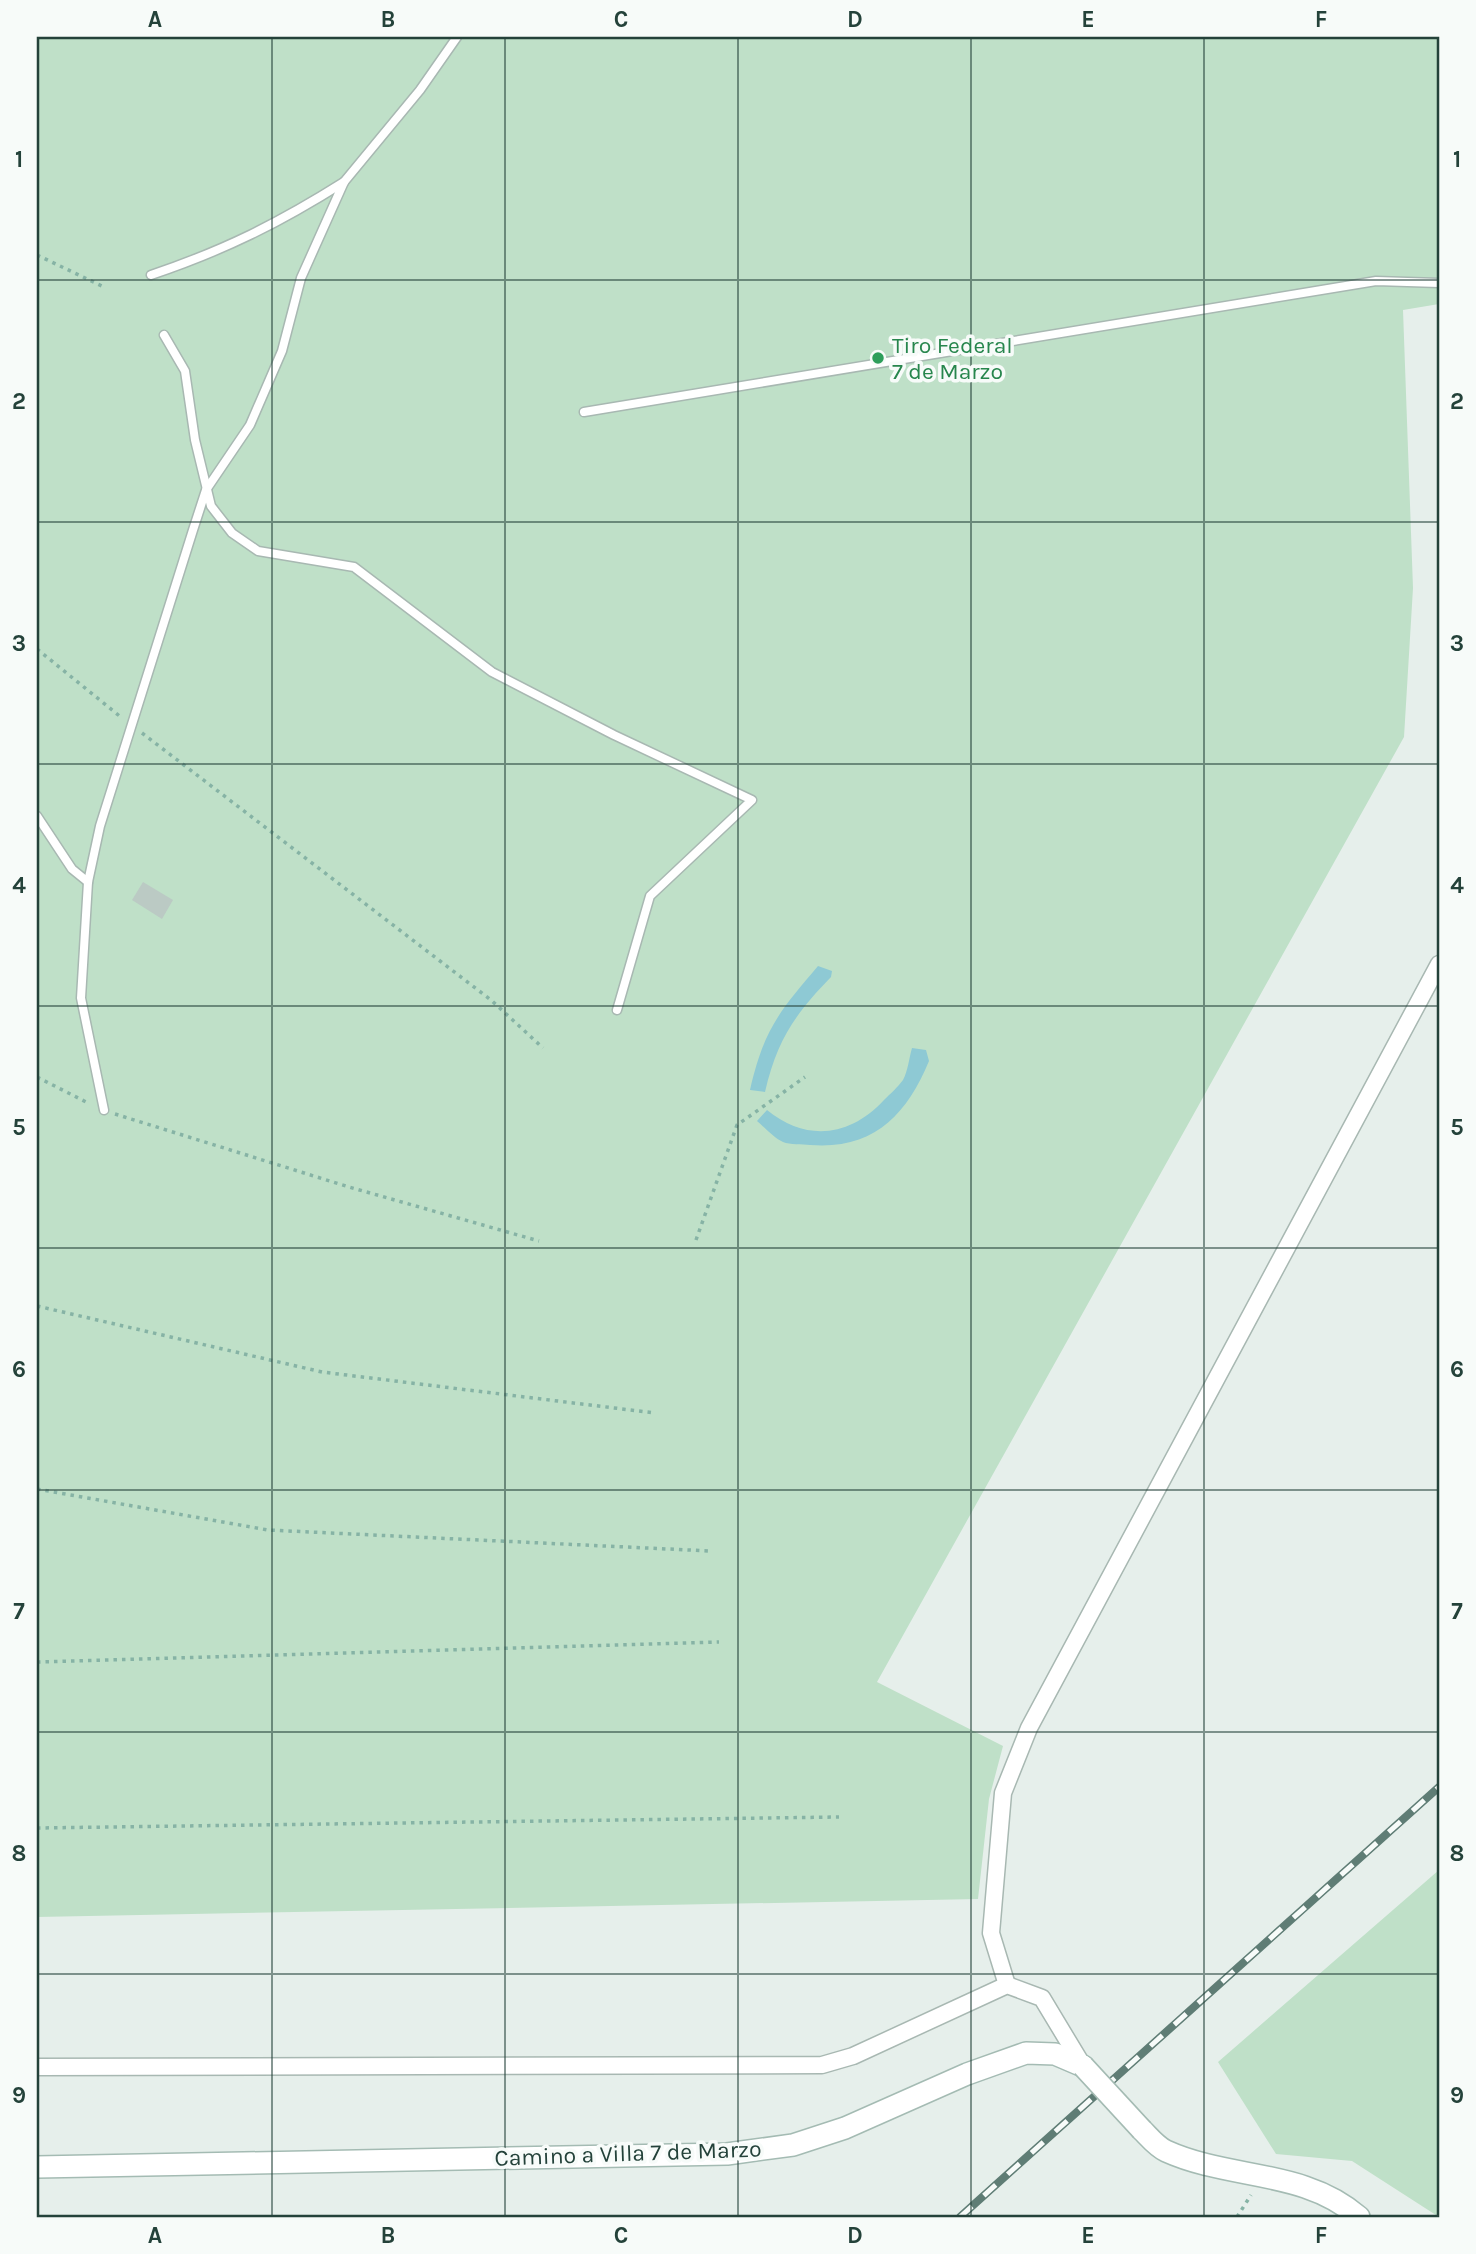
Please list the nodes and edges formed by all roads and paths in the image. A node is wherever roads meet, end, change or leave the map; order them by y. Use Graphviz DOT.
graph roads {
  1 [pos="457,37"];
  2 [pos="344,182"];
  3 [pos="37,255"];
  4 [pos="151,275"];
  5 [pos="1439,283"];
  6 [pos="104,287"];
  7 [pos="164,335"];
  8 [pos="584,412"];
  9 [pos="206,490"];
  10 [pos="37,649"];
  11 [pos="131,725"];
  12 [pos="37,816"];
  13 [pos="88,882"];
  14 [pos="1439,964"];
  15 [pos="617,1010"];
  16 [pos="543,1048"];
  17 [pos="37,1077"];
  18 [pos="805,1077"];
  19 [pos="104,1110"];
  20 [pos="695,1240"];
  21 [pos="539,1241"];
  22 [pos="37,1306"];
  23 [pos="655,1413"];
  24 [pos="37,1489"];
  25 [pos="710,1551"];
  26 [pos="719,1642"];
  27 [pos="37,1662"];
  28 [pos="839,1817"];
  29 [pos="37,1828"];
  30 [pos="1006,1986"];
  31 [pos="1083,2066"];
  32 [pos="37,2067"];
  33 [pos="37,2167"];
  34 [pos="1359,2217"];
  1 -- 2 [label="lane"];
  2 -- 4 [label="lane"];
  2 -- 9 [label="lane"];
  3 -- 6 [label="path"];
  5 -- 8 [label="lane"];
  7 -- 9 [label="lane"];
  9 -- 11 [label="lane"];
  9 -- 15 [label="lane"];
  10 -- 11 [label="path"];
  11 -- 13 [label="lane"];
  11 -- 16 [label="path"];
  12 -- 13 [label="lane"];
  13 -- 19 [label="lane"];
  14 -- 30 [label="street"];
  17 -- 19 [label="path"];
  18 -- 20 [label="path"];
  19 -- 21 [label="path"];
  22 -- 23 [label="path"];
  24 -- 25 [label="path"];
  26 -- 27 [label="path"];
  28 -- 29 [label="path"];
  30 -- 31 [label="street"];
  30 -- 32 [label="street"];
  31 -- 33 [label="street, Camino a Villa 7 de Marzo"];
  31 -- 34 [label="street, Camino a Villa 7 de Marzo, bridge"];
}
